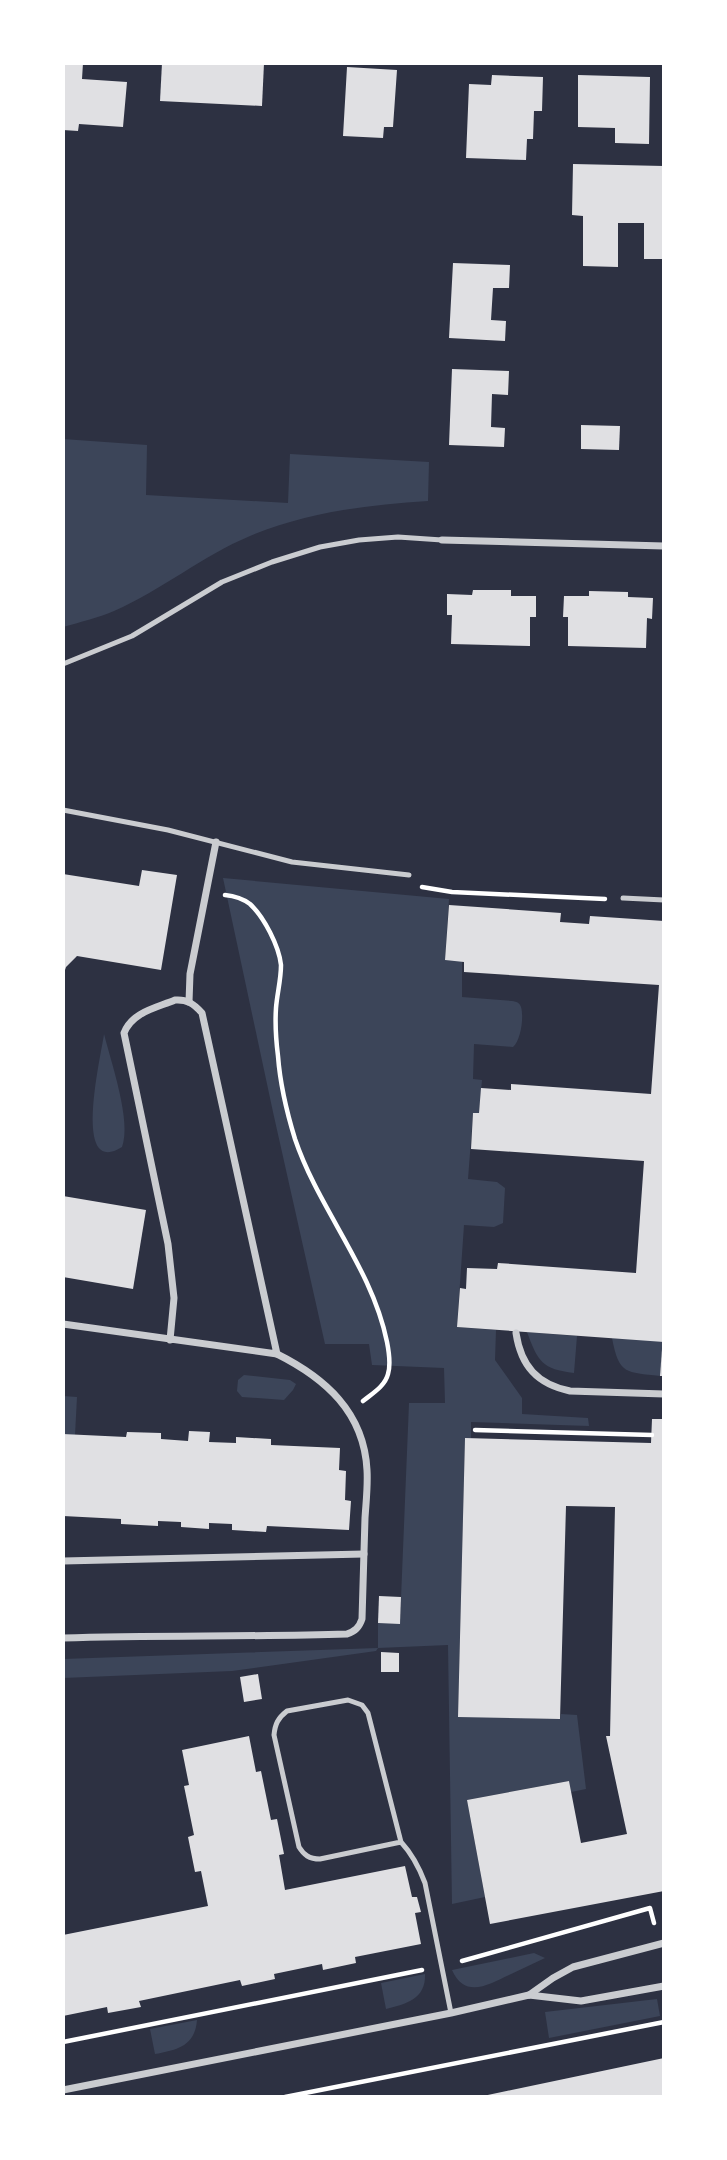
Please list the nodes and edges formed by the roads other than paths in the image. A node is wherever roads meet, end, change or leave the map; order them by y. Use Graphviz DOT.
graph roads {
  1 [pos="442,540"];
  2 [pos="664,546"];
  3 [pos="63,664"];
  4 [pos="63,810"];
  5 [pos="216,842"];
  6 [pos="409,875"];
  7 [pos="620,899"];
  8 [pos="664,900"];
  9 [pos="189,1002"];
  10 [pos="63,1325"];
  11 [pos="516,1334"];
  12 [pos="170,1340"];
  13 [pos="277,1354"];
  14 [pos="664,1394"];
  15 [pos="364,1554"];
  16 [pos="63,1561"];
  17 [pos="63,1638"];
  18 [pos="401,1842"];
  19 [pos="664,1943"];
  20 [pos="664,1986"];
  21 [pos="529,1995"];
  22 [pos="451,2013"];
  23 [pos="63,2090"];
  1 -- 2 [label="street"];
  1 -- 3 [label="lane"];
  4 -- 5 [label="lane"];
  5 -- 6 [label="lane"];
  5 -- 9 [label="street"];
  7 -- 8 [label="lane"];
  9 -- 12 [label="street"];
  9 -- 13 [label="street"];
  10 -- 12 [label="street"];
  11 -- 14 [label="street"];
  12 -- 13 [label="street"];
  13 -- 15 [label="street"];
  15 -- 16 [label="street"];
  15 -- 17 [label="street"];
  18 -- 18 [label="lane"];
  18 -- 22 [label="lane"];
  19 -- 21 [label="street"];
  20 -- 21 [label="street"];
  21 -- 22 [label="street"];
  22 -- 23 [label="street"];
}
